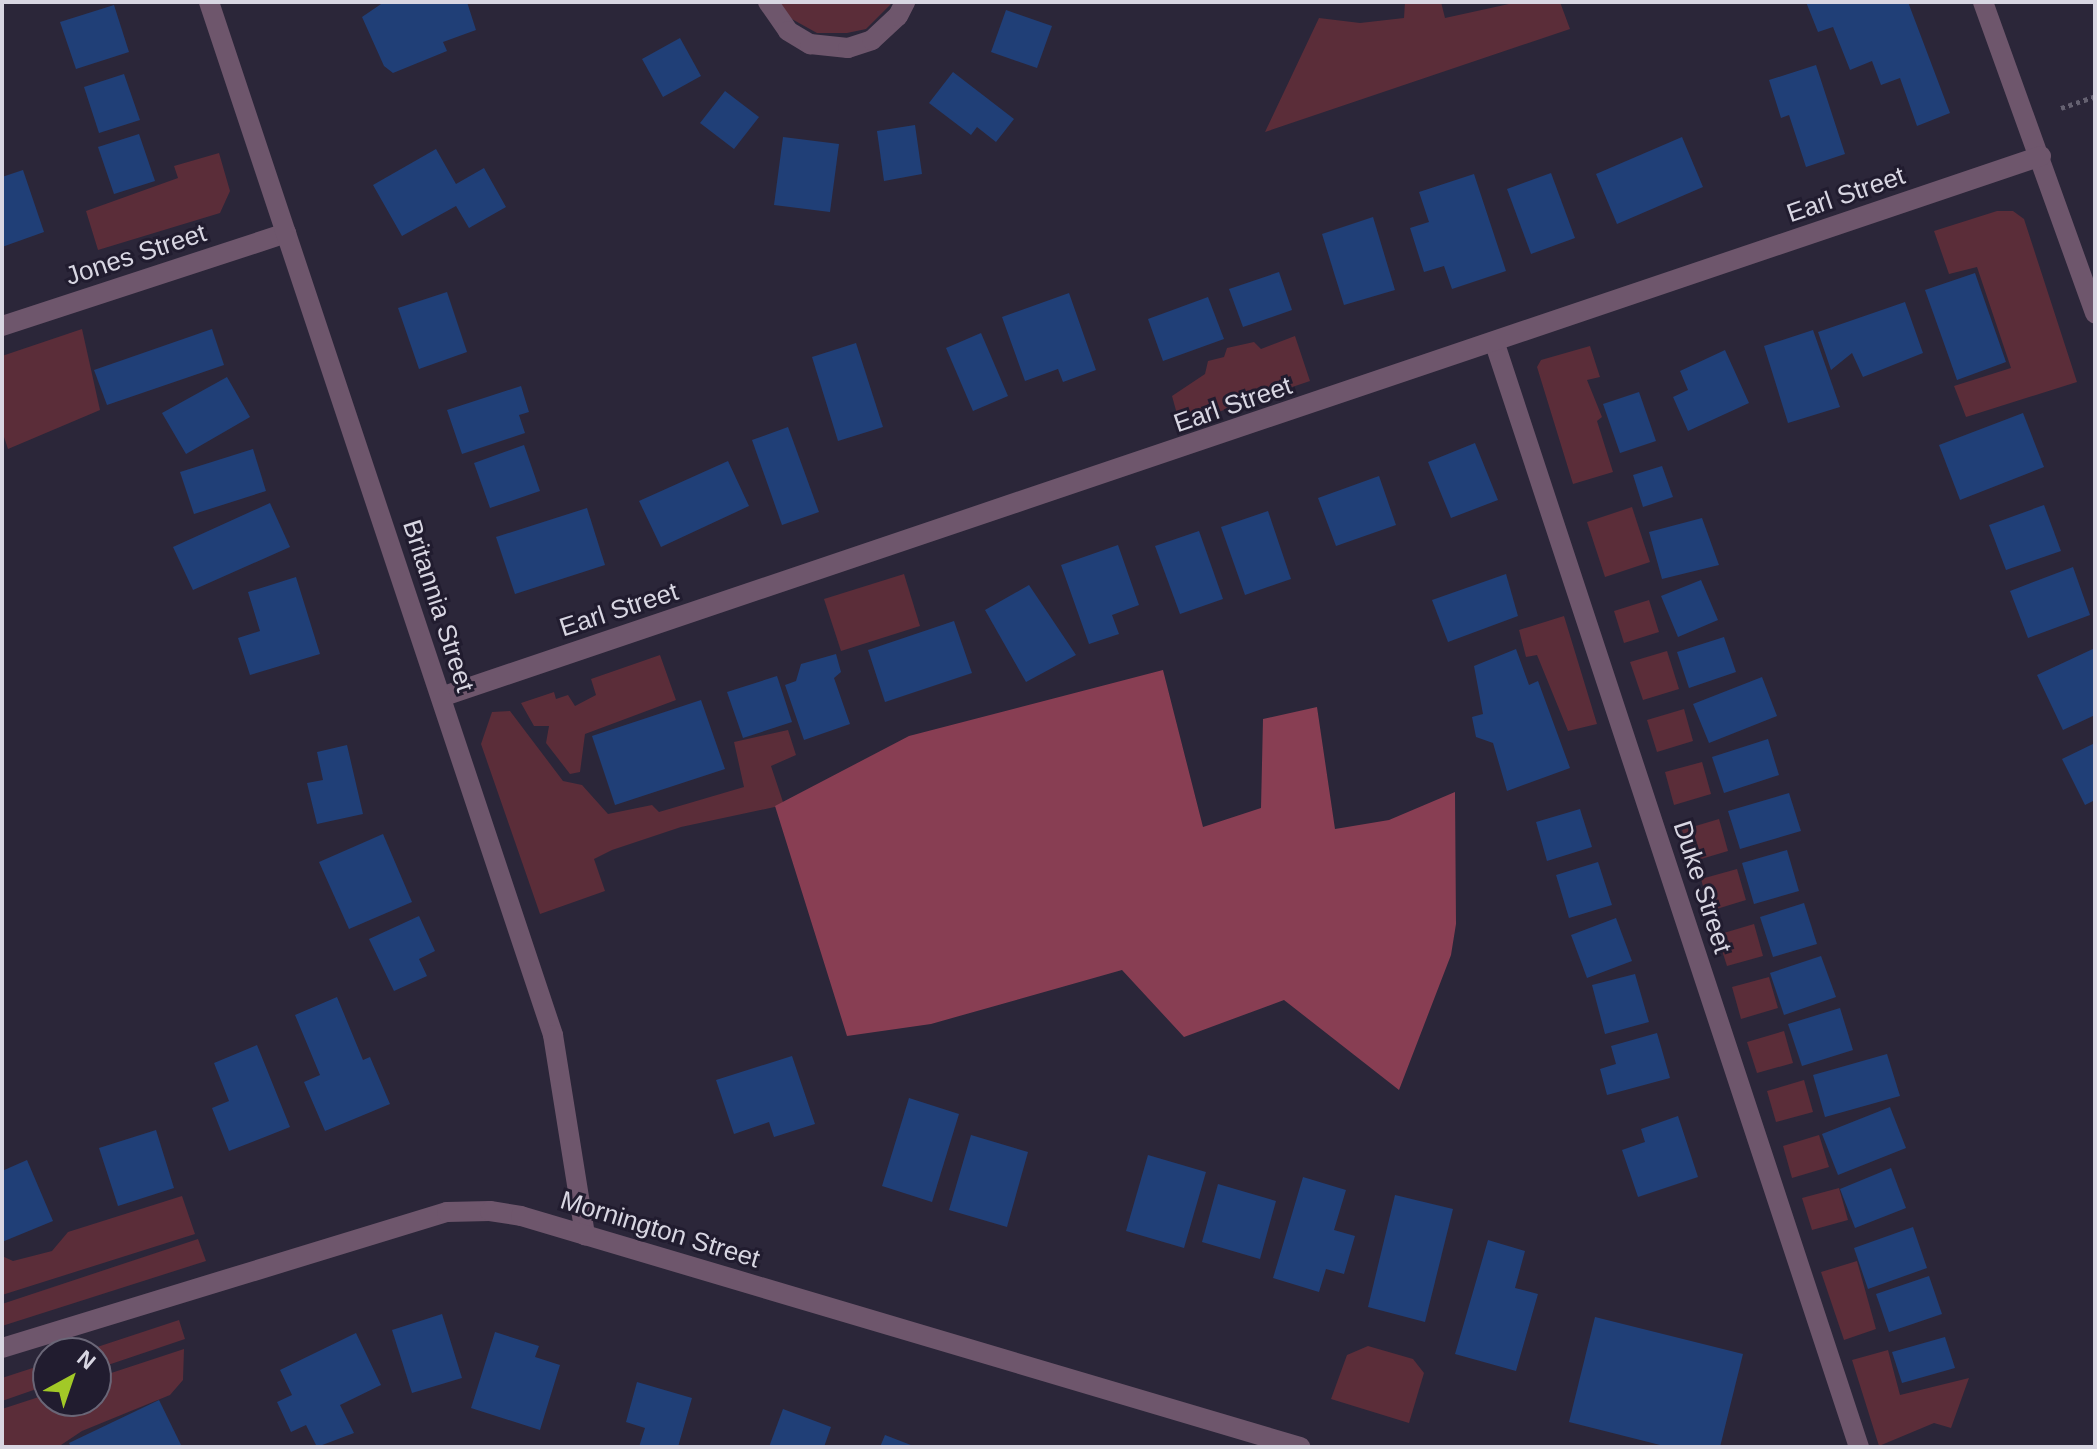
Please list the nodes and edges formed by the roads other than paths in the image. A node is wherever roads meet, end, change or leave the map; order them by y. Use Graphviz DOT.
graph roads {
  1 [pos="209,2"];
  2 [pos="768,2"];
  3 [pos="905,2"];
  4 [pos="1983,2"];
  5 [pos="2041,156"];
  6 [pos="286,233"];
  7 [pos="2095,313"];
  8 [pos="2,326"];
  9 [pos="1495,344"];
  10 [pos="441,697"];
  11 [pos="585,1235"];
  12 [pos="2,1348"];
  13 [pos="1300,1447"];
  14 [pos="1859,1447"];
  1 -- 6 [label="street, Britannia Street"];
  2 -- 3 [label="street"];
  4 -- 5 [label="street"];
  5 -- 7 [label="street"];
  5 -- 9 [label="street, Earl Street"];
  6 -- 8 [label="street, Jones Street"];
  6 -- 10 [label="street, Britannia Street"];
  9 -- 10 [label="street, Earl Street"];
  9 -- 14 [label="street, Duke Street"];
  10 -- 11 [label="street, Britannia Street"];
  11 -- 12 [label="street, Mornington Street"];
  11 -- 13 [label="street, Mornington Street"];
}
